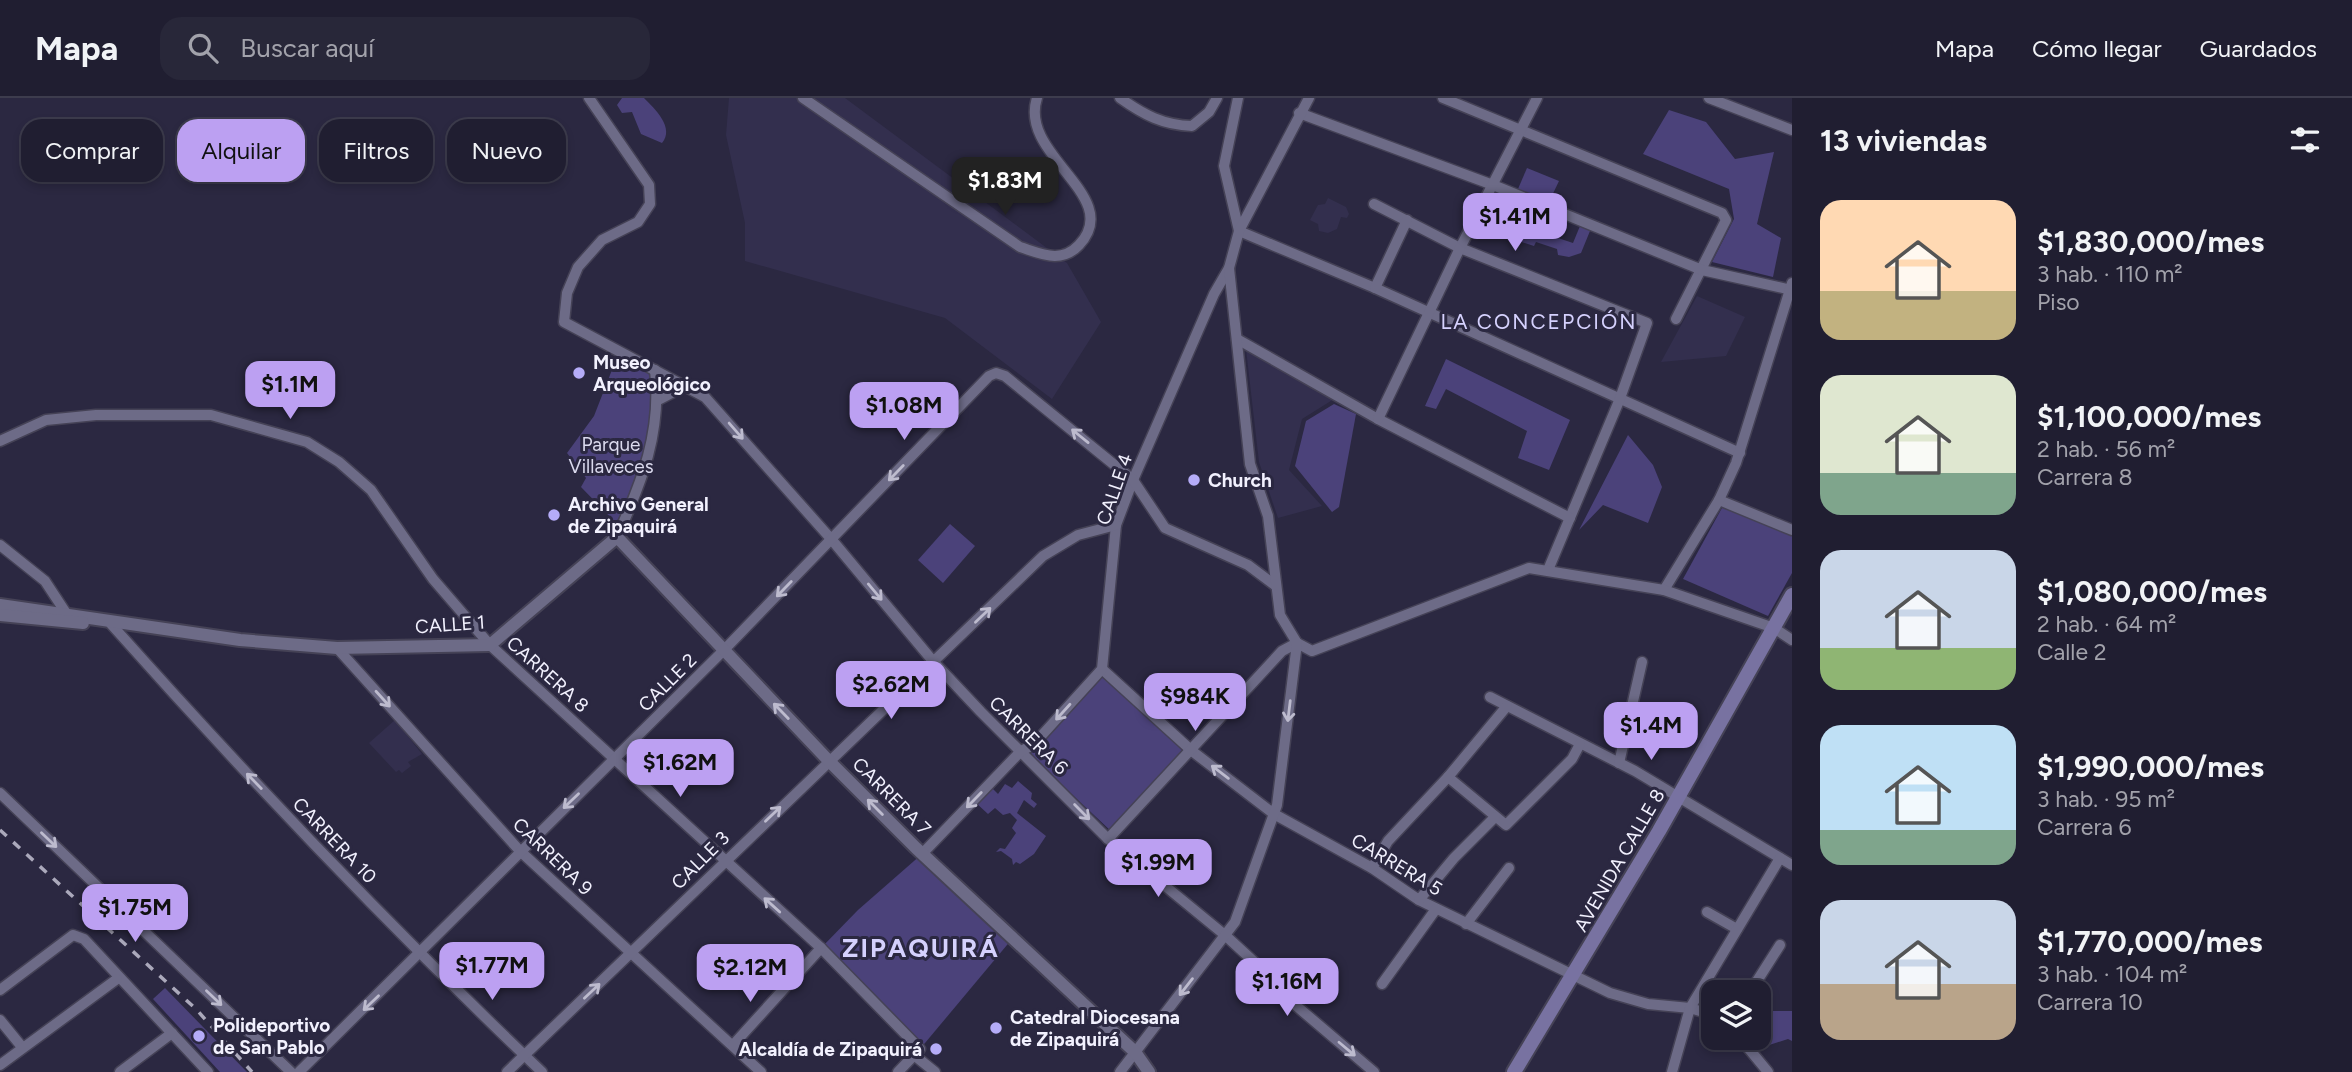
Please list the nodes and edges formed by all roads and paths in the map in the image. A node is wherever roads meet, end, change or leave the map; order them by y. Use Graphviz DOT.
graph roads {
  1 [pos="589,98"];
  2 [pos="803,98"];
  3 [pos="1037,98"];
  4 [pos="1120,98"];
  5 [pos="1217,98"];
  6 [pos="1238,98"];
  7 [pos="1309,98"];
  8 [pos="1443,98"];
  9 [pos="1537,98"];
  10 [pos="1709,98"];
  11 [pos="1299,113"];
  12 [pos="1521,129"];
  13 [pos="1792,130"];
  14 [pos="1493,185"];
  15 [pos="1374,204"];
  16 [pos="1407,220"];
  17 [pos="1239,232"];
  18 [pos="1460,248"];
  19 [pos="1229,268"];
  20 [pos="1702,271"];
  21 [pos="1792,287"];
  22 [pos="1375,288"];
  23 [pos="1430,313"];
  24 [pos="1676,319"];
  25 [pos="1237,339"];
  26 [pos="655,370"];
  27 [pos="685,386"];
  28 [pos="658,400"];
  29 [pos="1619,401"];
  30 [pos="1378,419"];
  31 [pos="0,441"];
  32 [pos="1740,453"];
  33 [pos="1133,480"];
  34 [pos="1719,500"];
  35 [pos="1570,518"];
  36 [pos="1116,525"];
  37 [pos="1792,530"];
  38 [pos="617,537"];
  39 [pos="832,540"];
  40 [pos="0,545"];
  41 [pos="1548,570"];
  42 [pos="1276,586"];
  43 [pos="1664,590"];
  44 [pos="1792,595"];
  45 [pos="0,606"];
  46 [pos="66,613"];
  47 [pos="0,615"];
  48 [pos="108,623"];
  49 [pos="1774,628"];
  50 [pos="1792,640"];
  51 [pos="1297,643"];
  52 [pos="490,645"];
  53 [pos="337,648"];
  54 [pos="723,651"];
  55 [pos="932,660"];
  56 [pos="1642,662"];
  57 [pos="1102,669"];
  58 [pos="1490,697"];
  59 [pos="1507,706"];
  60 [pos="1580,744"];
  61 [pos="1021,751"];
  62 [pos="1192,751"];
  63 [pos="615,759"];
  64 [pos="828,761"];
  65 [pos="1619,763"];
  66 [pos="1448,777"];
  67 [pos="0,793"];
  68 [pos="1678,796"];
  69 [pos="1274,814"];
  70 [pos="1494,817"];
  71 [pos="1108,839"];
  72 [pos="520,850"];
  73 [pos="922,854"];
  74 [pos="1780,858"];
  75 [pos="723,861"];
  76 [pos="1792,865"];
  77 [pos="1372,868"];
  78 [pos="1509,868"];
  79 [pos="1419,900"];
  80 [pos="1436,909"];
  81 [pos="1707,912"];
  82 [pos="1466,924"];
  83 [pos="1737,929"];
  84 [pos="1226,936"];
  85 [pos="1780,945"];
  86 [pos="821,948"];
  87 [pos="631,954"];
  88 [pos="419,955"];
  89 [pos="1574,976"];
  90 [pos="117,979"];
  91 [pos="1758,980"];
  92 [pos="1382,984"];
  93 [pos="0,990"];
  94 [pos="1690,1007"];
  95 [pos="1701,1011"];
  96 [pos="0,1020"];
  97 [pos="172,1033"];
  98 [pos="733,1045"];
  99 [pos="22,1047"];
  100 [pos="1750,1050"];
  101 [pos="917,1052"];
  102 [pos="1135,1052"];
  103 [pos="524,1055"];
  104 [pos="0,1065"];
  105 [pos="120,1072"];
  106 [pos="208,1072"];
  107 [pos="291,1072"];
  108 [pos="299,1072"];
  109 [pos="507,1072"];
  110 [pos="542,1072"];
  111 [pos="761,1072"];
  112 [pos="898,1072"];
  113 [pos="935,1072"];
  114 [pos="1120,1072"];
  115 [pos="1149,1072"];
  116 [pos="1374,1072"];
  117 [pos="1514,1072"];
  118 [pos="1672,1072"];
  119 [pos="1768,1072"];
  1 -- 26 [label="street, CARRERA 6"];
  2 -- 3 [label="street"];
  4 -- 5 [label="street"];
  6 -- 17 [label="street"];
  7 -- 11 [label="street, CALLE 4"];
  8 -- 12 [label="street"];
  9 -- 12 [label="street"];
  10 -- 13 [label="street"];
  11 -- 14 [label="street"];
  11 -- 17 [label="street, CALLE 4"];
  12 -- 14 [label="street"];
  12 -- 20 [label="street"];
  14 -- 18 [label="street"];
  14 -- 20 [label="street"];
  15 -- 16 [label="street"];
  16 -- 18 [label="street"];
  16 -- 22 [label="street"];
  17 -- 19 [label="street, CALLE 4"];
  17 -- 22 [label="street"];
  18 -- 23 [label="street"];
  18 -- 29 [label="street"];
  19 -- 25 [label="street"];
  19 -- 33 [label="street, CALLE 4"];
  20 -- 21 [label="street"];
  20 -- 24 [label="street"];
  21 -- 32 [label="street"];
  22 -- 23 [label="street"];
  23 -- 29 [label="street"];
  23 -- 30 [label="street"];
  25 -- 30 [label="street"];
  25 -- 42 [label="street"];
  26 -- 27 [label="street, CARRERA 6"];
  26 -- 28 [label="street, CALLE 1"];
  27 -- 28 [label="street"];
  27 -- 39 [label="street, CARRERA 6, one-way"];
  28 -- 38 [label="street, CALLE 1"];
  29 -- 32 [label="street"];
  29 -- 35 [label="street"];
  30 -- 35 [label="street"];
  31 -- 52 [label="street, CARRERA 8"];
  32 -- 34 [label="street"];
  33 -- 36 [label="street, CALLE 4"];
  33 -- 39 [label="street, CALLE 2, one-way"];
  33 -- 42 [label="street"];
  34 -- 37 [label="street"];
  34 -- 43 [label="street"];
  35 -- 41 [label="street"];
  55 -- 36 [label="street, CALLE 3, one-way"];
  36 -- 57 [label="street, CALLE 4"];
  38 -- 52 [label="street, CALLE 1"];
  38 -- 54 [label="street, CARRERA 7"];
  39 -- 54 [label="street, CALLE 2, one-way"];
  39 -- 55 [label="street, CARRERA 6, one-way"];
  40 -- 46 [label="street"];
  41 -- 43 [label="street"];
  41 -- 51 [label="street"];
  42 -- 51 [label="street"];
  43 -- 49 [label="street"];
  44 -- 49 [label="main road, AVENIDA CALLE 8"];
  45 -- 46 [label="street, CALLE 1"];
  46 -- 48 [label="street, CALLE 1"];
  47 -- 48 [label="street, CALLE 1"];
  48 -- 53 [label="street, CALLE 1"];
  88 -- 48 [label="street, CARRERA 10, one-way"];
  49 -- 50 [label="street"];
  49 -- 68 [label="main road, AVENIDA CALLE 8"];
  51 -- 62 [label="street"];
  51 -- 69 [label="street, one-way"];
  52 -- 53 [label="street, CALLE 1"];
  52 -- 63 [label="street, CARRERA 8"];
  53 -- 72 [label="street, CARRERA 9, one-way"];
  54 -- 63 [label="street, CALLE 2"];
  64 -- 54 [label="street, CARRERA 7, one-way"];
  55 -- 61 [label="street, CARRERA 6"];
  55 -- 64 [label="street, CALLE 3"];
  56 -- 65 [label="street"];
  57 -- 61 [label="street, one-way"];
  57 -- 62 [label="street, CARRERA 5"];
  58 -- 59 [label="street"];
  59 -- 60 [label="street"];
  59 -- 66 [label="street"];
  60 -- 65 [label="street"];
  60 -- 70 [label="street"];
  61 -- 71 [label="street, CARRERA 6, one-way"];
  61 -- 73 [label="street, one-way"];
  69 -- 62 [label="street, CARRERA 5, one-way"];
  62 -- 71 [label="street"];
  63 -- 72 [label="street, CALLE 2, one-way"];
  63 -- 75 [label="street, CARRERA 8"];
  73 -- 64 [label="street, CARRERA 7, one-way"];
  75 -- 64 [label="street, CALLE 3, one-way"];
  65 -- 68 [label="street"];
  66 -- 70 [label="street"];
  66 -- 77 [label="street"];
  67 -- 107 [label="street, one-way"];
  68 -- 74 [label="street"];
  68 -- 89 [label="main road, AVENIDA CALLE 8"];
  69 -- 77 [label="street, CARRERA 5"];
  69 -- 84 [label="street"];
  70 -- 79 [label="street"];
  71 -- 84 [label="street, CARRERA 6"];
  72 -- 87 [label="street, CARRERA 9"];
  72 -- 88 [label="street, CALLE 2"];
  73 -- 102 [label="street, CARRERA 7"];
  74 -- 76 [label="street"];
  74 -- 83 [label="street"];
  86 -- 75 [label="street, CARRERA 8, one-way"];
  75 -- 87 [label="street, CALLE 3"];
  77 -- 79 [label="street, CARRERA 5"];
  78 -- 82 [label="street"];
  79 -- 80 [label="street, CARRERA 5"];
  80 -- 82 [label="street, CARRERA 5"];
  80 -- 92 [label="street"];
  81 -- 83 [label="street"];
  82 -- 89 [label="street, CARRERA 5"];
  83 -- 94 [label="street"];
  84 -- 102 [label="street, one-way"];
  84 -- 116 [label="street, CARRERA 6, one-way"];
  85 -- 91 [label="street"];
  86 -- 98 [label="street"];
  86 -- 101 [label="street, CARRERA 8"];
  87 -- 98 [label="street, CARRERA 9"];
  103 -- 87 [label="street, CALLE 3, one-way"];
  88 -- 103 [label="street, CARRERA 10"];
  88 -- 108 [label="street, CALLE 2, one-way"];
  89 -- 94 [label="street, CARRERA 5"];
  89 -- 117 [label="main road, AVENIDA CALLE 8"];
  90 -- 93 [label="street"];
  90 -- 97 [label="street"];
  90 -- 99 [label="street"];
  94 -- 95 [label="street, CARRERA 5"];
  94 -- 118 [label="street"];
  96 -- 99 [label="street"];
  97 -- 105 [label="street"];
  97 -- 106 [label="street"];
  98 -- 111 [label="street, CARRERA 9"];
  99 -- 104 [label="street"];
  100 -- 119 [label="street"];
  101 -- 112 [label="street"];
  101 -- 113 [label="street, CARRERA 8"];
  102 -- 114 [label="street"];
  102 -- 115 [label="street, CARRERA 7"];
  103 -- 109 [label="street, CALLE 3"];
  103 -- 110 [label="street, CARRERA 10"];
}
